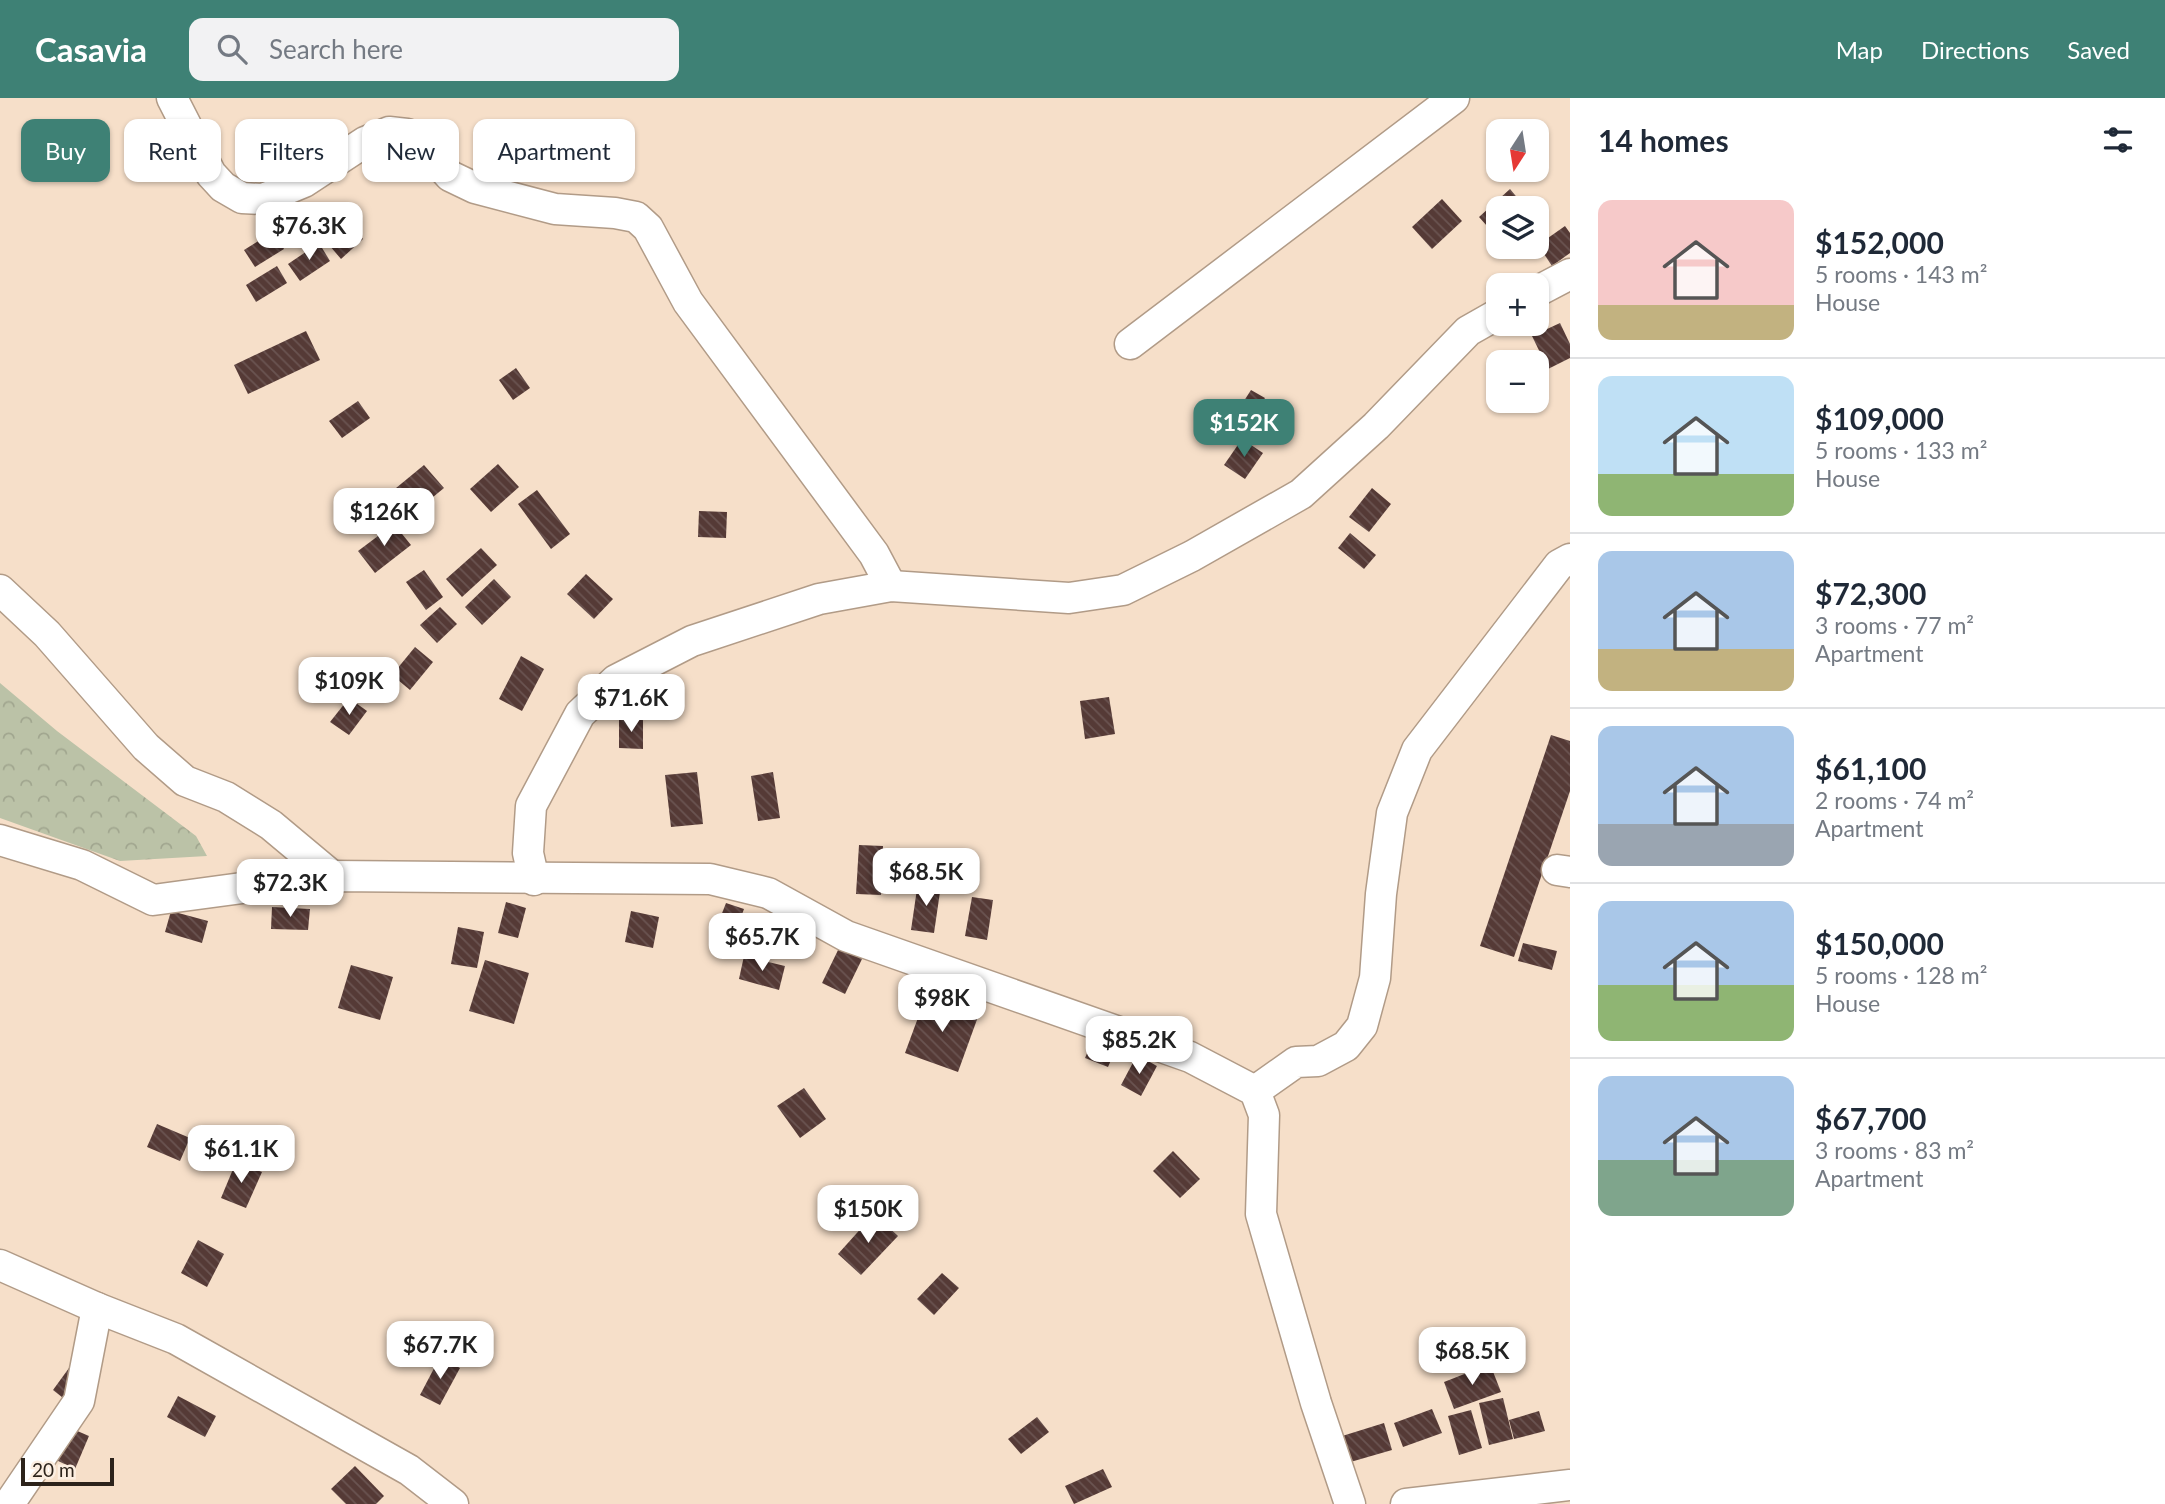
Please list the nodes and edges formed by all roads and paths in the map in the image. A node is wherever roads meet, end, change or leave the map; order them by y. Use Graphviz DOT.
graph roads {
  1 [pos="172,98"];
  2 [pos="1454,98"];
  3 [pos="1570,274"];
  4 [pos="1549,285"];
  5 [pos="1486,321"];
  6 [pos="1130,344"];
  7 [pos="1570,559"];
  8 [pos="891,586"];
  9 [pos="0,590"];
  10 [pos="0,840"];
  11 [pos="331,876"];
  12 [pos="534,880"];
  13 [pos="1255,1091"];
  14 [pos="0,1265"];
  15 [pos="97,1308"];
  16 [pos="1570,1485"];
  17 [pos="9,1504"];
  18 [pos="453,1504"];
  19 [pos="1350,1504"];
  20 [pos="1406,1504"];
  1 -- 8 [label="street"];
  2 -- 6 [label="street"];
  3 -- 4 [label="street"];
  5 -- 8 [label="street"];
  7 -- 13 [label="street"];
  8 -- 12 [label="street"];
  9 -- 11 [label="street"];
  10 -- 11 [label="street"];
  11 -- 12 [label="street"];
  12 -- 13 [label="street"];
  13 -- 19 [label="street"];
  14 -- 15 [label="street"];
  15 -- 17 [label="street"];
  15 -- 18 [label="street"];
  16 -- 20 [label="street"];
}
